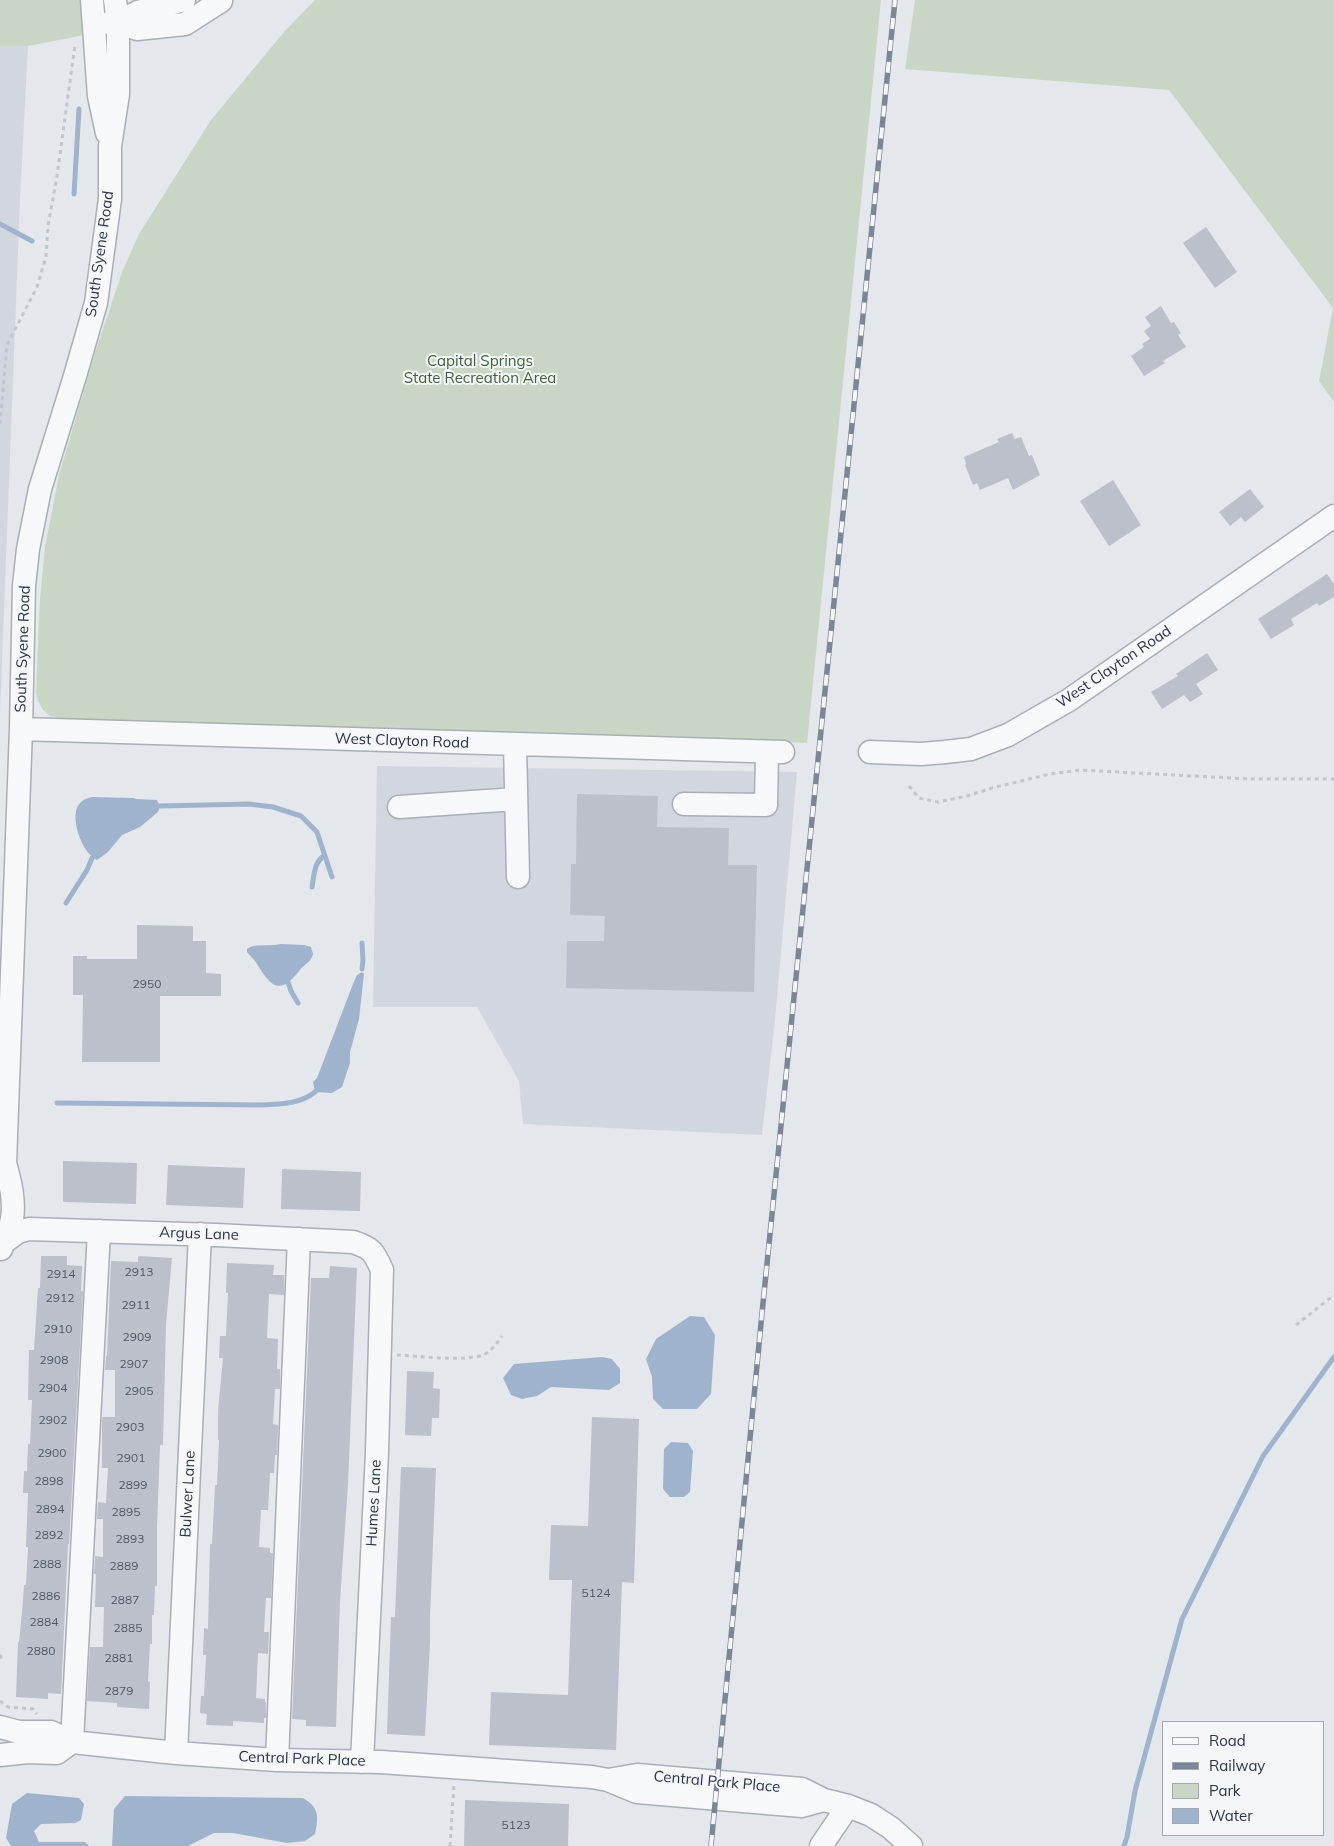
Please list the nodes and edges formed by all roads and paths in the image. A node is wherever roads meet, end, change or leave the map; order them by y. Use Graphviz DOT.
graph roads {
  1 [pos="92,0"];
  2 [pos="115,0"];
  3 [pos="184,0"];
  4 [pos="218,0"];
  5 [pos="118,22"];
  6 [pos="94,24"];
  7 [pos="76,40"];
  8 [pos="110,146"];
  9 [pos="0,424"];
  10 [pos="1334,516"];
  11 [pos="21,729"];
  12 [pos="515,744"];
  13 [pos="870,752"];
  14 [pos="1334,779"];
  15 [pos="909,786"];
  16 [pos="516,799"];
  17 [pos="684,804"];
  18 [pos="399,807"];
  19 [pos="518,877"];
  20 [pos="3,1169"];
  21 [pos="20,1224"];
  22 [pos="99,1231"];
  23 [pos="200,1234"];
  24 [pos="299,1239"];
  25 [pos="368,1247"];
  26 [pos="1,1251"];
  27 [pos="1334,1295"];
  28 [pos="1296,1325"];
  29 [pos="502,1336"];
  30 [pos="379,1352"];
  31 [pos="1,1656"];
  32 [pos="0,1662"];
  33 [pos="0,1701"];
  34 [pos="36,1712"];
  35 [pos="0,1727"];
  36 [pos="72,1742"];
  37 [pos="176,1753"];
  38 [pos="0,1755"];
  39 [pos="277,1760"];
  40 [pos="362,1762"];
  41 [pos="454,1786"];
  42 [pos="848,1806"];
  43 [pos="450,1846"];
  44 [pos="821,1846"];
  45 [pos="911,1846"];
  1 -- 6 [label="street, South Syene Road"];
  2 -- 5 [label="street, South Syene Road"];
  3 -- 5 [label="street"];
  4 -- 5 [label="street"];
  5 -- 6 [label="street"];
  5 -- 8 [label="street, South Syene Road"];
  6 -- 8 [label="street, South Syene Road"];
  7 -- 9 [label="path"];
  8 -- 11 [label="street, South Syene Road"];
  10 -- 13 [label="street, West Clayton Road"];
  11 -- 12 [label="street, West Clayton Road"];
  11 -- 20 [label="street, South Syene Road"];
  12 -- 16 [label="street"];
  12 -- 17 [label="street, West Clayton Road"];
  14 -- 15 [label="path"];
  16 -- 18 [label="street"];
  16 -- 19 [label="street"];
  20 -- 21 [label="street, South Syene Road"];
  21 -- 22 [label="street, Argus Lane"];
  21 -- 26 [label="street, Argus Lane"];
  22 -- 23 [label="street, Argus Lane"];
  22 -- 36 [label="street"];
  23 -- 24 [label="street, Argus Lane"];
  23 -- 37 [label="street, Bulwer Lane"];
  24 -- 25 [label="street, Argus Lane"];
  24 -- 39 [label="street"];
  25 -- 30 [label="street, Humes Lane"];
  27 -- 28 [label="path"];
  29 -- 30 [label="path"];
  30 -- 40 [label="street, Humes Lane"];
  31 -- 32 [label="path"];
  33 -- 34 [label="path"];
  35 -- 36 [label="street, Central Park Place"];
  36 -- 37 [label="street, Central Park Place"];
  36 -- 38 [label="street"];
  37 -- 39 [label="street, Central Park Place"];
  39 -- 40 [label="street, Central Park Place"];
  40 -- 42 [label="street, Central Park Place"];
  41 -- 43 [label="path"];
  42 -- 44 [label="street"];
  42 -- 45 [label="street, Central Park Place"];
}
